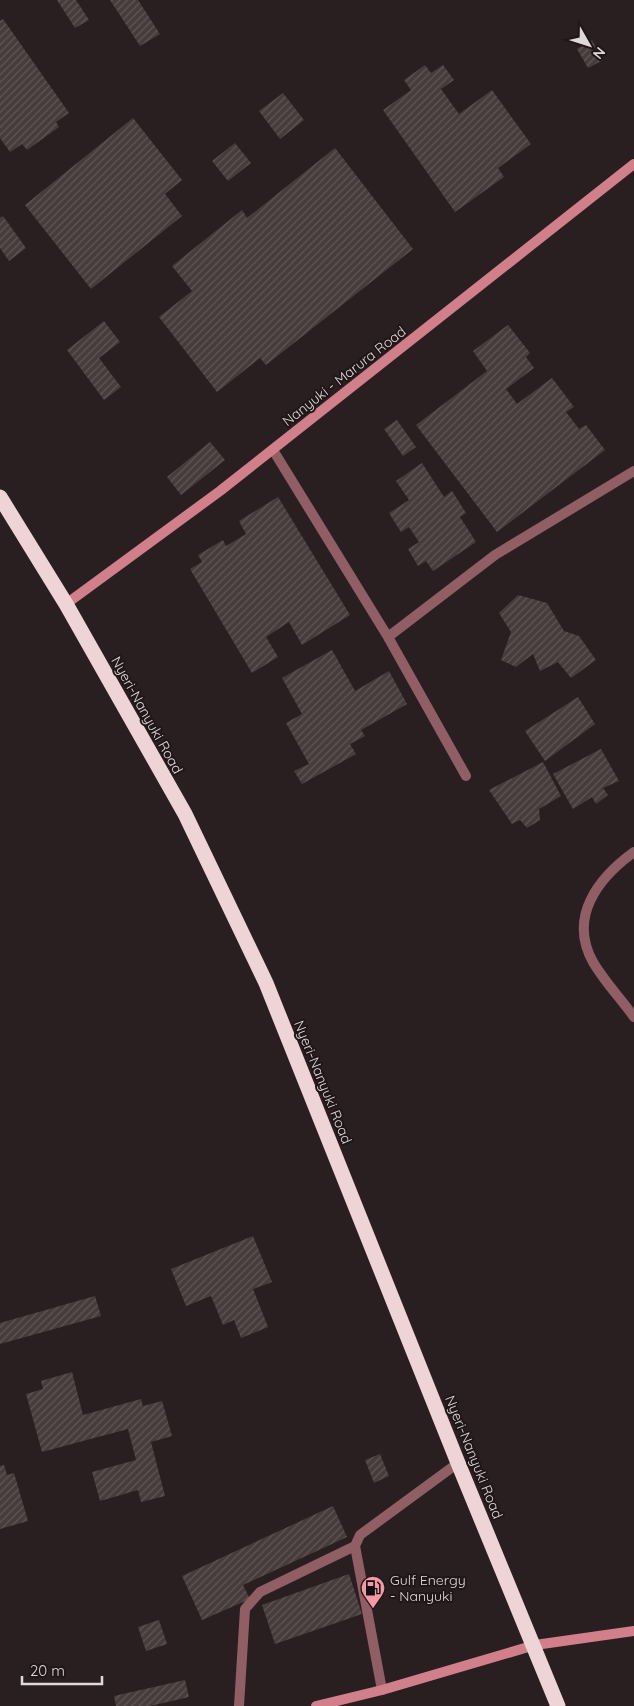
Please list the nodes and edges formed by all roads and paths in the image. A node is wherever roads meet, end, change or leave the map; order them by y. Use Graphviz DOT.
graph roads {
  1 [pos="634,164"];
  2 [pos="273,450"];
  3 [pos="634,471"];
  4 [pos="0,497"];
  5 [pos="66,604"];
  6 [pos="388,636"];
  7 [pos="466,776"];
  8 [pos="634,852"];
  9 [pos="634,1017"];
  10 [pos="458,1462"];
  11 [pos="354,1546"];
  12 [pos="634,1631"];
  13 [pos="534,1645"];
  14 [pos="382,1690"];
  15 [pos="239,1706"];
  16 [pos="316,1706"];
  17 [pos="558,1706"];
  1 -- 2 [label="street, Nanyuki - Marura Road"];
  2 -- 5 [label="street, Nanyuki - Marura Road"];
  2 -- 6 [label="street"];
  3 -- 6 [label="street"];
  4 -- 5 [label="highway, Nyeri-Nanyuki Road"];
  5 -- 10 [label="highway, Nyeri-Nanyuki Road"];
  6 -- 7 [label="street"];
  8 -- 9 [label="street"];
  10 -- 11 [label="street"];
  10 -- 13 [label="highway, Nyeri-Nanyuki Road"];
  11 -- 14 [label="street"];
  11 -- 15 [label="street"];
  12 -- 13 [label="street"];
  13 -- 14 [label="street"];
  13 -- 17 [label="highway, Nyeri-Nanyuki Road"];
  14 -- 16 [label="street"];
}
